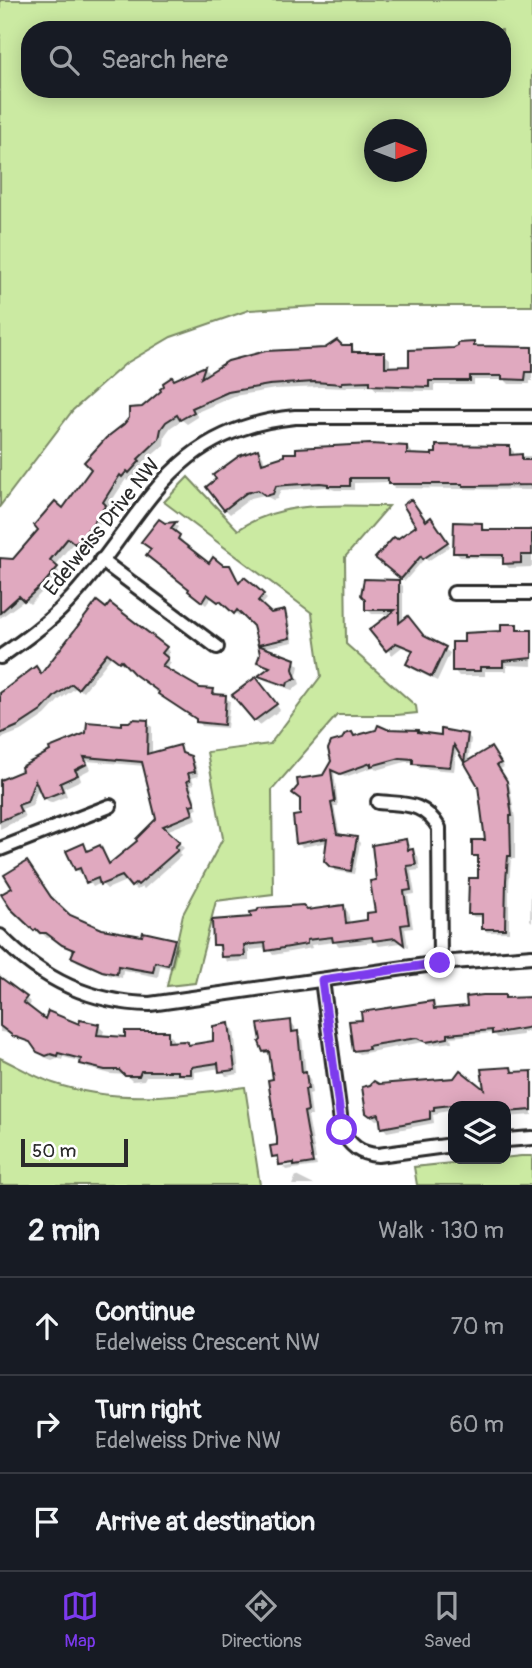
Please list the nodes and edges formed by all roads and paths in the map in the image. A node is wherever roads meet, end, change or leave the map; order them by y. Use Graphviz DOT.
graph roads {
  1 [pos="532,417"];
  2 [pos="101,560"];
  3 [pos="454,593"];
  4 [pos="532,593"];
  5 [pos="217,647"];
  6 [pos="0,657"];
  7 [pos="378,802"];
  8 [pos="110,806"];
  9 [pos="0,849"];
  10 [pos="0,936"];
  11 [pos="532,956"];
  12 [pos="440,963"];
  13 [pos="322,980"];
  14 [pos="532,1138"];
  15 [pos="511,1140"];
  16 [pos="448,1146"];
  1 -- 2 [label="street, Edelweiss Drive NW"];
  2 -- 5 [label="street"];
  2 -- 6 [label="street, Edelweiss Drive NW"];
  3 -- 4 [label="street"];
  7 -- 12 [label="street"];
  8 -- 9 [label="street"];
  10 -- 13 [label="street"];
  11 -- 12 [label="street"];
  12 -- 13 [label="street"];
  13 -- 16 [label="street"];
  14 -- 15 [label="street"];
}
